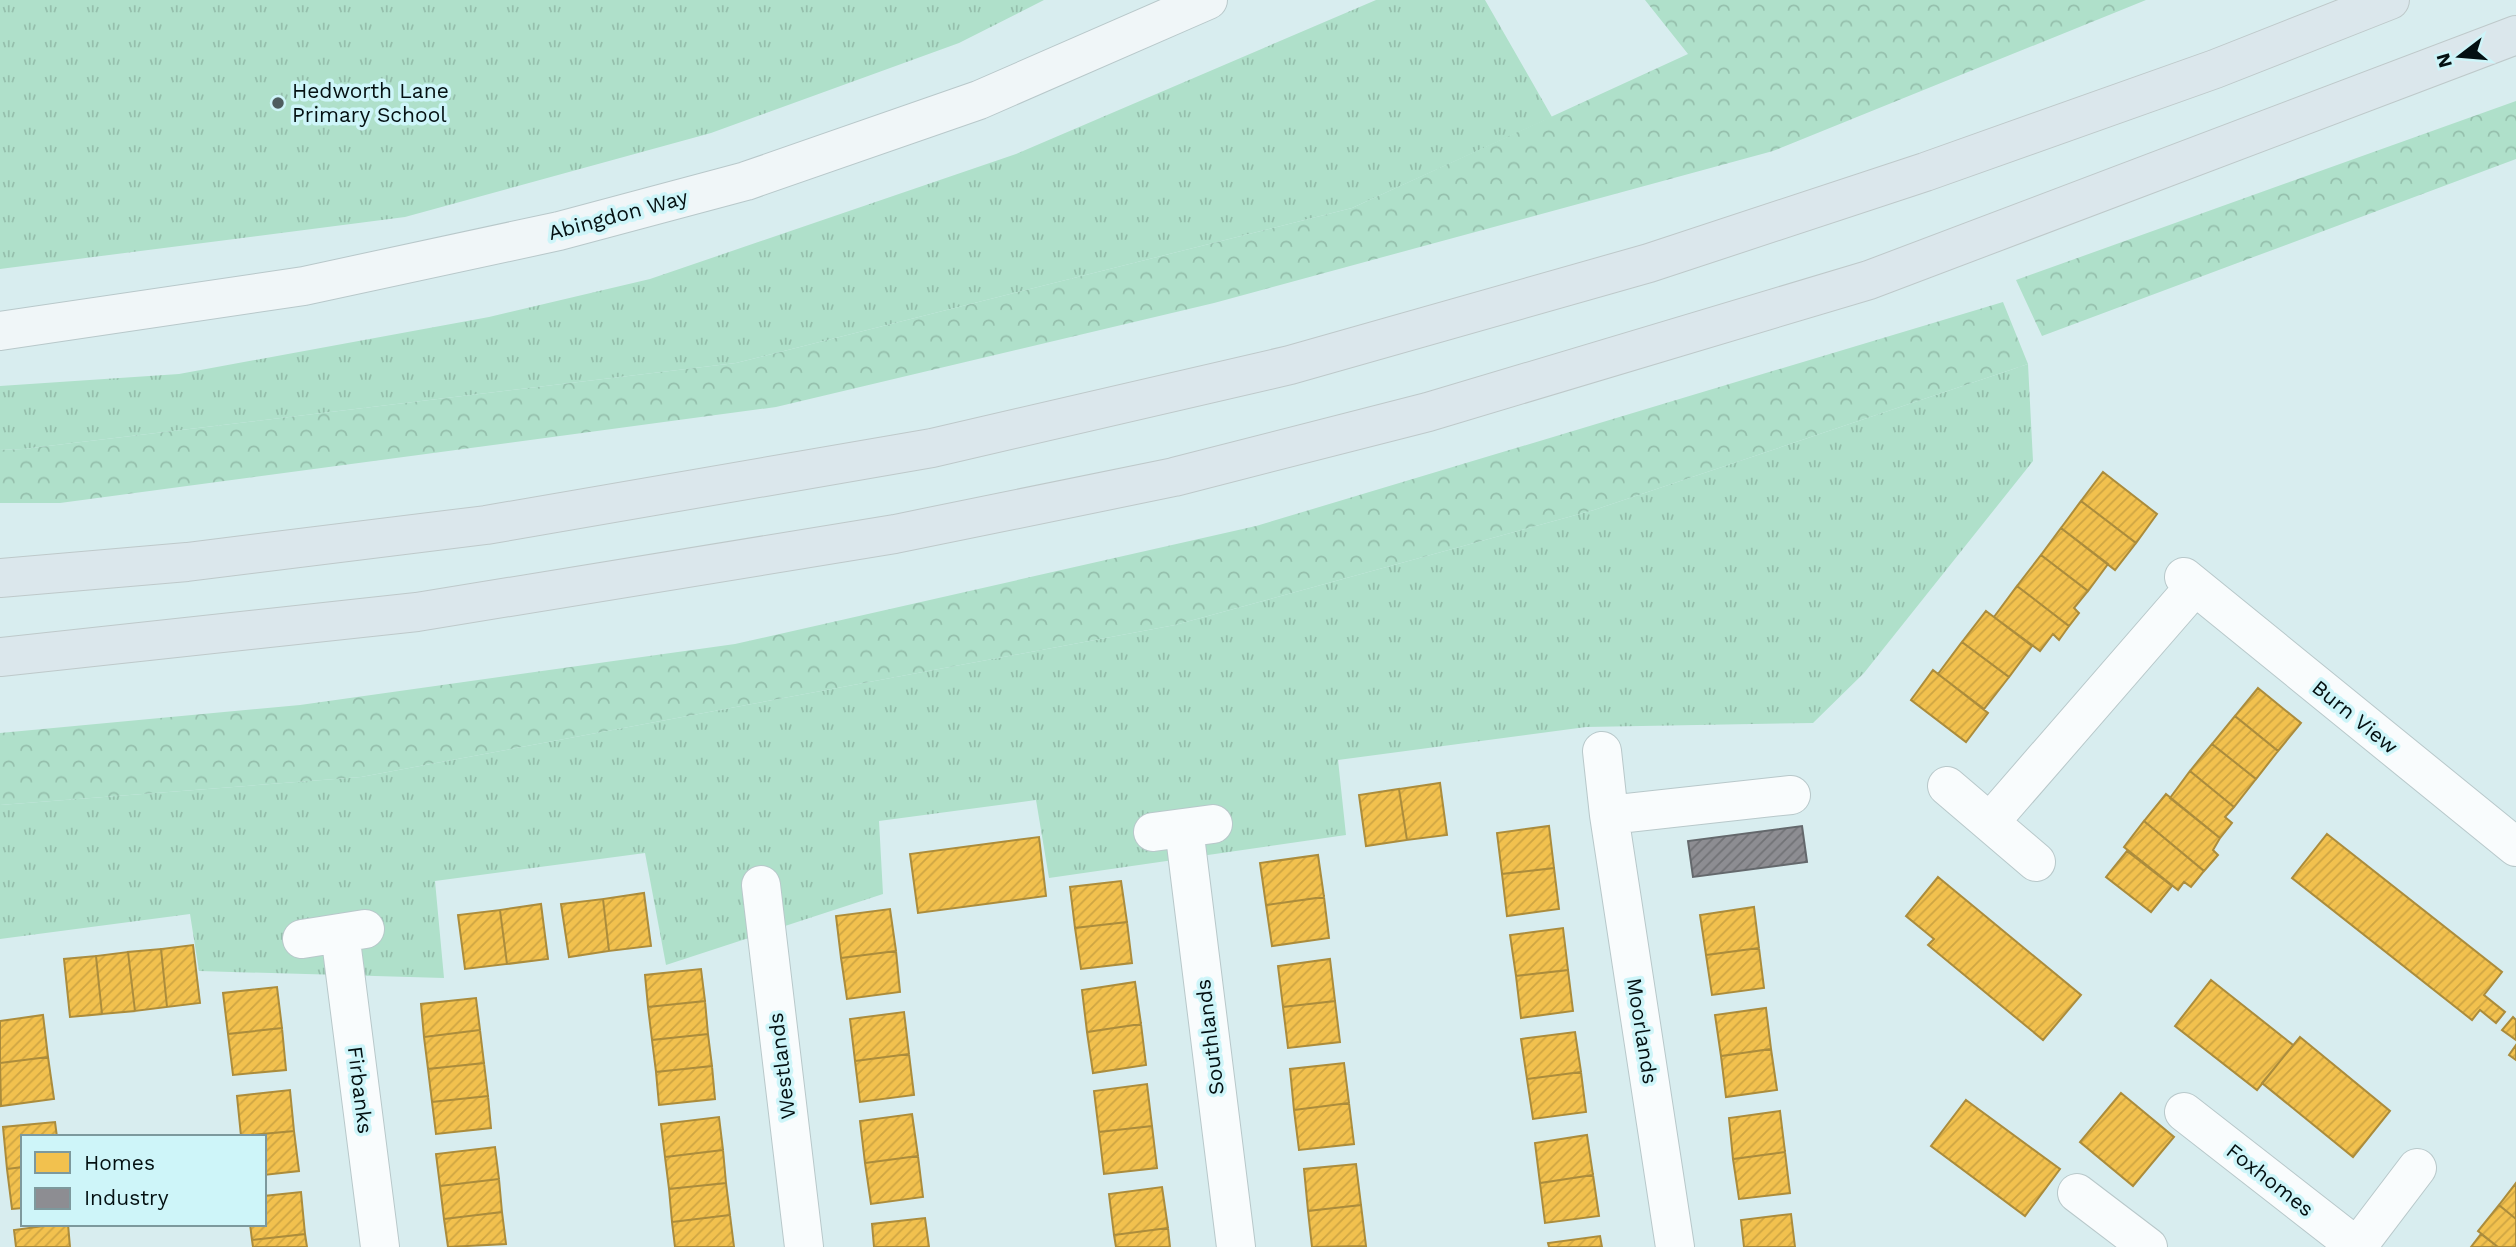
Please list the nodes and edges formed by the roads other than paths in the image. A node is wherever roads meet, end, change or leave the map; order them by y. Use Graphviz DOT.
graph roads {
  1 [pos="1208,0"];
  2 [pos="2390,0"];
  3 [pos="2516,35"];
  4 [pos="0,331"];
  5 [pos="0,578"];
  6 [pos="0,657"];
  7 [pos="1602,751"];
  8 [pos="1947,786"];
  9 [pos="1791,795"];
  10 [pos="1609,815"];
  11 [pos="1990,822"];
  12 [pos="1183,828"];
  13 [pos="2516,847"];
  14 [pos="2036,862"];
  15 [pos="760,885"];
  16 [pos="302,939"];
  17 [pos="2184,1112"];
  18 [pos="2417,1168"];
  19 [pos="2077,1193"];
  20 [pos="380,1247"];
  21 [pos="804,1247"];
  22 [pos="1236,1247"];
  23 [pos="1675,1247"];
  24 [pos="2148,1247"];
  25 [pos="2357,1247"];
  1 -- 4 [label="street, Abingdon Way"];
  2 -- 5 [label="highway"];
  3 -- 6 [label="highway"];
  7 -- 10 [label="street, Moorlands"];
  8 -- 11 [label="street"];
  9 -- 10 [label="street"];
  10 -- 23 [label="street, Moorlands"];
  11 -- 13 [label="street, Burn View"];
  11 -- 14 [label="street"];
  12 -- 22 [label="street, Southlands"];
  15 -- 21 [label="street, Westlands"];
  16 -- 20 [label="street, Firbanks"];
  17 -- 25 [label="street, Foxhomes"];
  18 -- 25 [label="street, Foxhomes"];
  19 -- 24 [label="street"];
}
